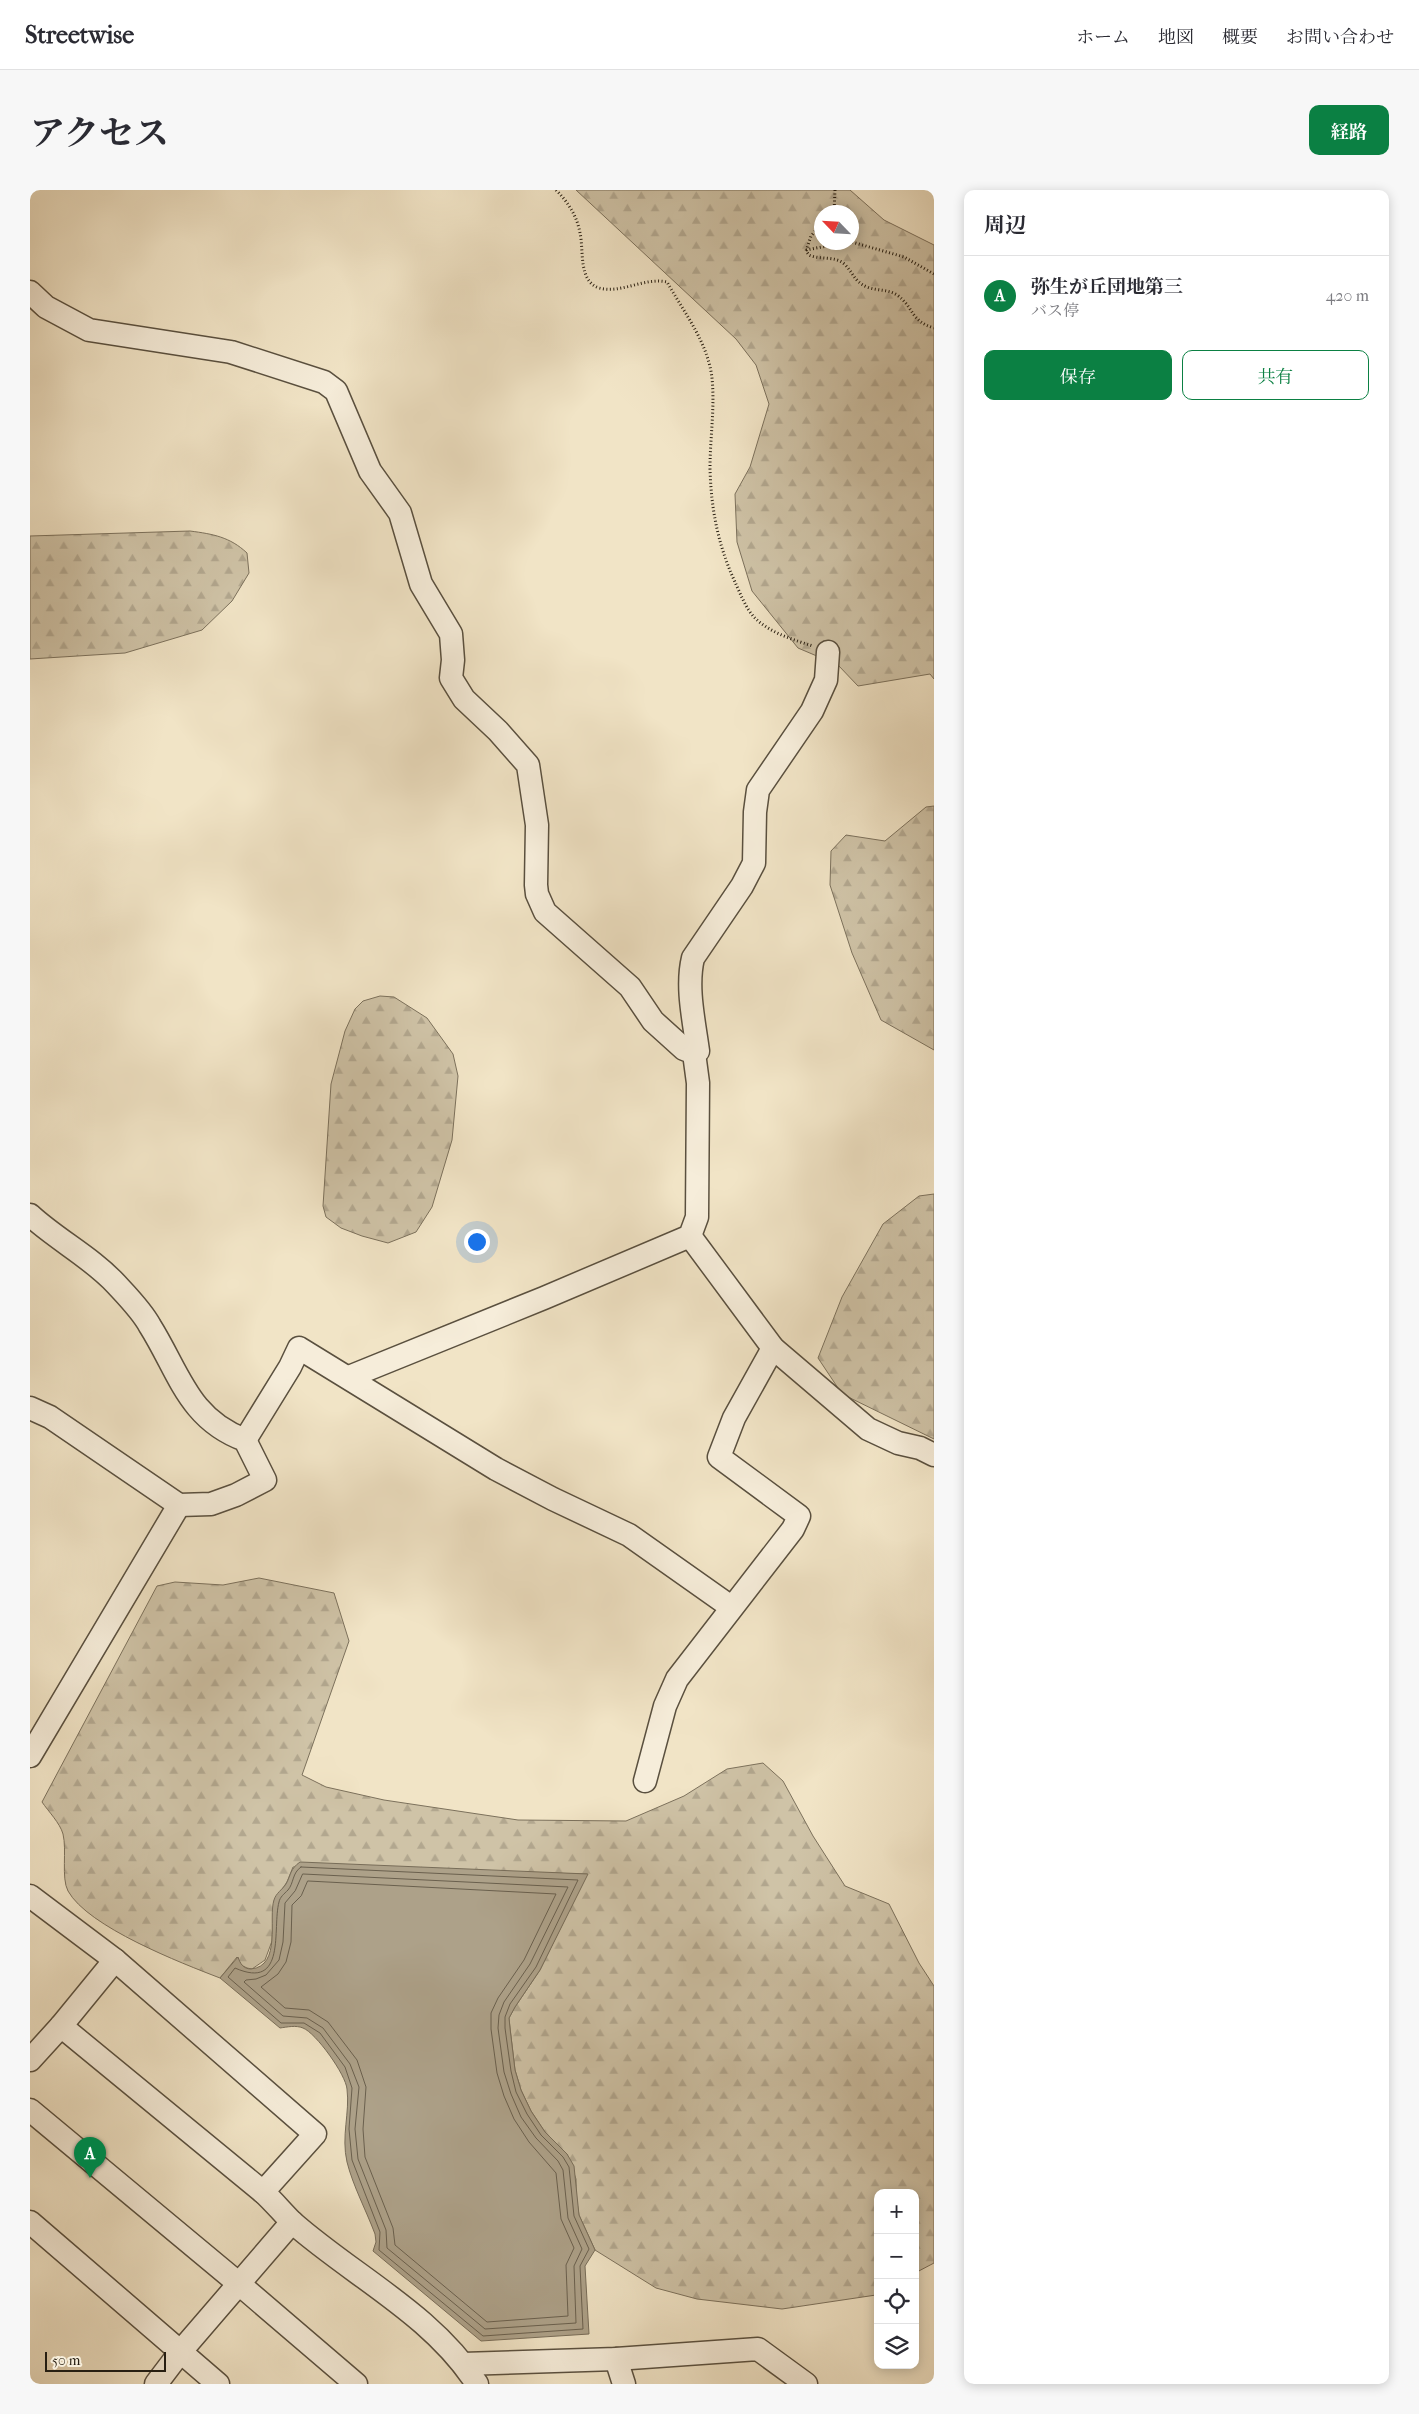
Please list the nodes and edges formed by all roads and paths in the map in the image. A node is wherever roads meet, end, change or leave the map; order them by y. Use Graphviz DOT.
graph roads {
  1 [pos="556,190"];
  2 [pos="835,190"];
  3 [pos="834,205"];
  4 [pos="814,232"];
  5 [pos="859,244"];
  6 [pos="814,249"];
  7 [pos="806,250"];
  8 [pos="934,274"];
  9 [pos="30,292"];
  10 [pos="934,328"];
  11 [pos="828,652"];
  12 [pos="694,1053"];
  13 [pos="30,1215"];
  14 [pos="690,1236"];
  15 [pos="774,1348"];
  16 [pos="349,1377"];
  17 [pos="30,1408"];
  18 [pos="245,1440"];
  19 [pos="934,1455"];
  20 [pos="179,1505"];
  21 [pos="731,1607"];
  22 [pos="30,1756"];
  23 [pos="645,1781"];
  24 [pos="30,1896"];
  25 [pos="115,1960"];
  26 [pos="62,2026"];
  27 [pos="33,2050"];
  28 [pos="30,2110"];
  29 [pos="263,2192"];
  30 [pos="30,2222"];
  31 [pos="292,2222"];
  32 [pos="238,2283"];
  33 [pos="180,2351"];
  34 [pos="616,2359"];
  35 [pos="463,2364"];
  36 [pos="795,2381"];
  37 [pos="156,2384"];
  38 [pos="218,2384"];
  39 [pos="356,2384"];
  40 [pos="477,2384"];
  41 [pos="624,2384"];
  1 -- 11 [label="path"];
  2 -- 3 [label="path"];
  4 -- 7 [label="path"];
  5 -- 8 [label="path"];
  6 -- 7 [label="path"];
  7 -- 10 [label="path"];
  9 -- 12 [label="street"];
  11 -- 12 [label="street"];
  12 -- 14 [label="street"];
  13 -- 18 [label="street"];
  14 -- 15 [label="street"];
  14 -- 16 [label="street"];
  15 -- 19 [label="street"];
  15 -- 21 [label="street"];
  16 -- 18 [label="street"];
  16 -- 21 [label="street"];
  17 -- 20 [label="street"];
  18 -- 20 [label="street"];
  20 -- 22 [label="street"];
  21 -- 23 [label="street"];
  24 -- 25 [label="street"];
  25 -- 26 [label="street"];
  25 -- 29 [label="street"];
  26 -- 27 [label="street"];
  26 -- 29 [label="street"];
  28 -- 32 [label="street"];
  29 -- 31 [label="street"];
  30 -- 33 [label="street"];
  31 -- 32 [label="street"];
  31 -- 35 [label="street"];
  32 -- 33 [label="street"];
  32 -- 39 [label="street"];
  33 -- 37 [label="street"];
  33 -- 38 [label="street"];
  34 -- 35 [label="street"];
  34 -- 36 [label="street"];
  34 -- 41 [label="street"];
  35 -- 40 [label="street"];
}
